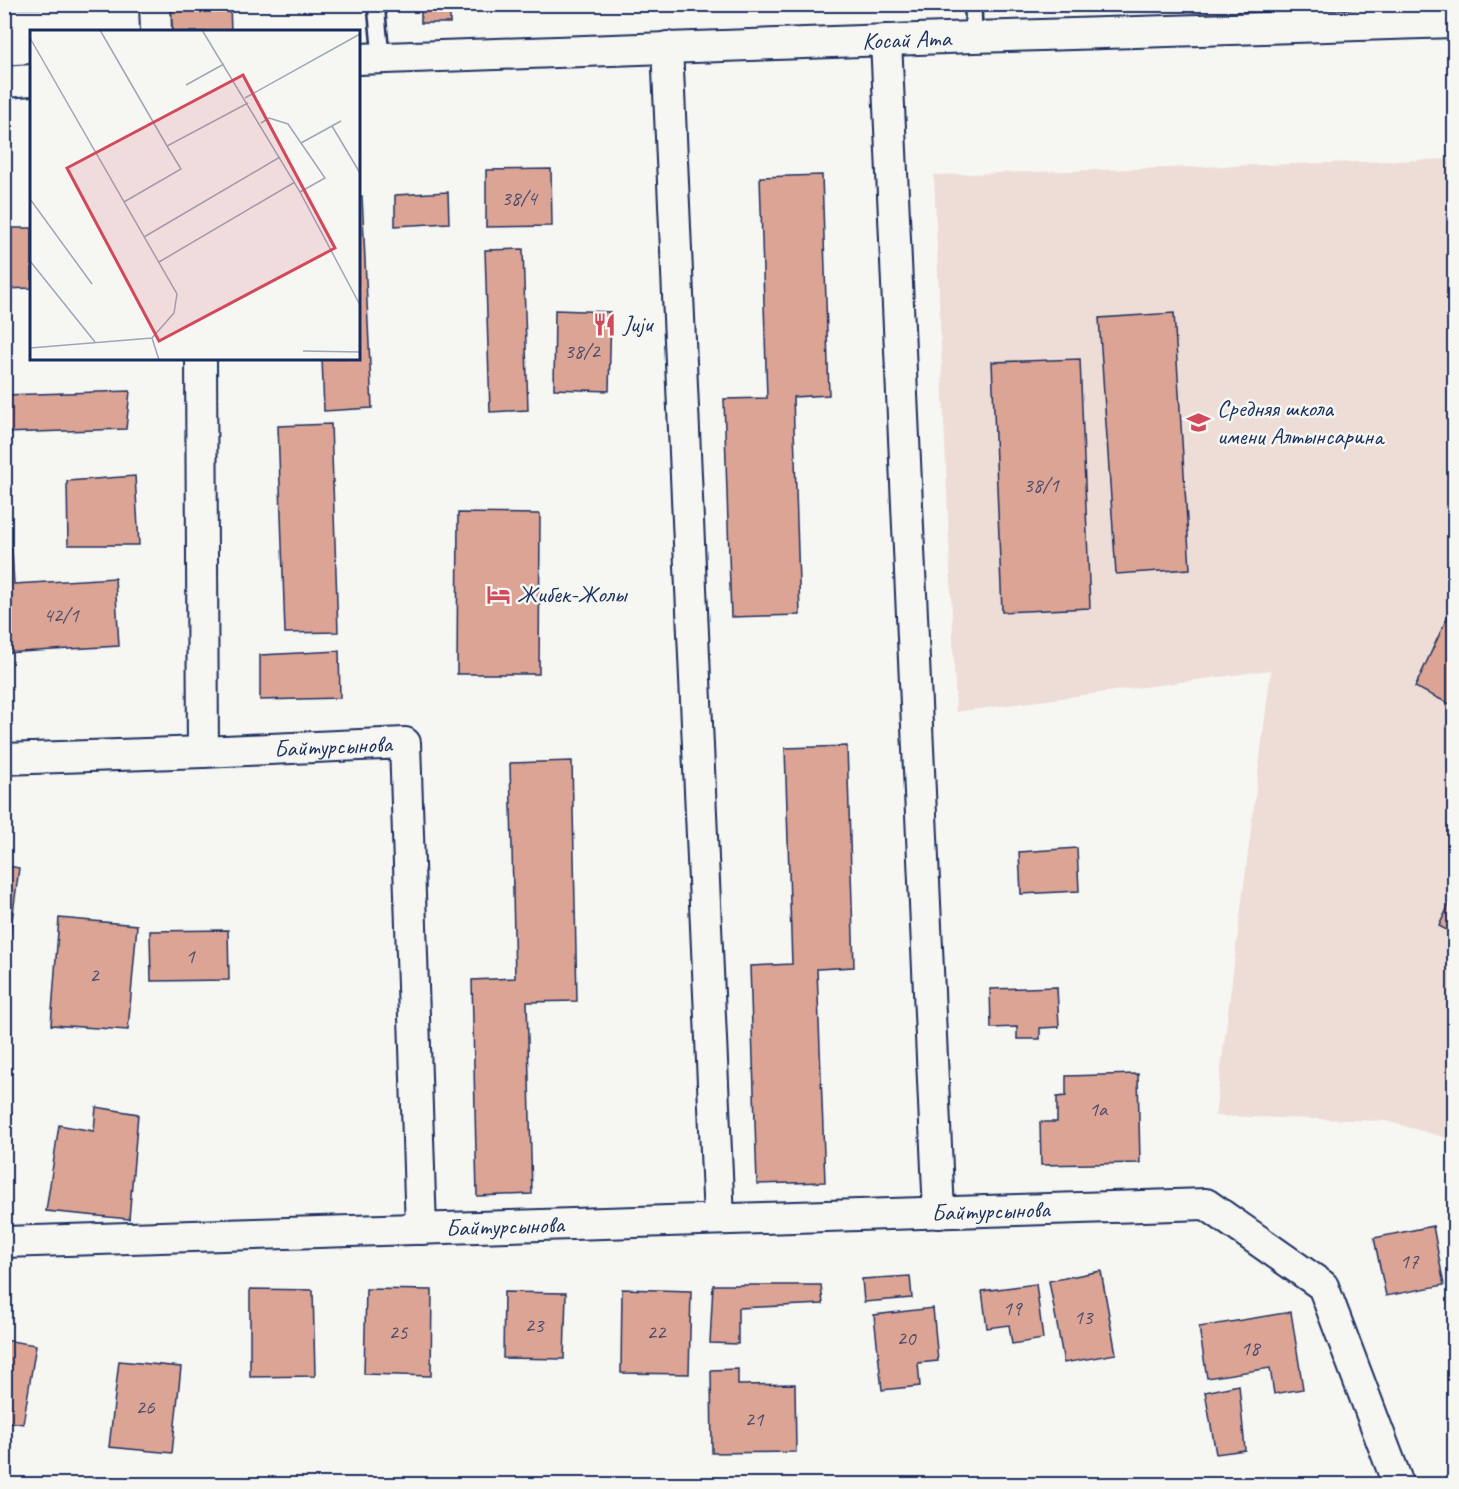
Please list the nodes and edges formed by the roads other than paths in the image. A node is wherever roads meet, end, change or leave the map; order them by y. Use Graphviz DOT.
graph roads {
  1 [pos="155,4"];
  2 [pos="376,4"];
  3 [pos="973,4"];
  4 [pos="1455,22"];
  5 [pos="156,30"];
  6 [pos="974,37"];
  7 [pos="886,40"];
  8 [pos="667,47"];
  9 [pos="370,58"];
  10 [pos="30,80"];
  11 [pos="4,82"];
  12 [pos="201,360"];
  13 [pos="203,752"];
  14 [pos="4,759"];
  15 [pos="939,1213"];
  16 [pos="719,1220"];
  17 [pos="421,1229"];
  18 [pos="4,1242"];
  19 [pos="1398,1485"];
  1 -- 5 [label="street"];
  2 -- 9 [label="lane"];
  3 -- 6 [label="lane"];
  4 -- 6 [label="street, Косай Ата"];
  6 -- 7 [label="street, Косай Ата"];
  7 -- 8 [label="street, Косай Ата"];
  7 -- 15 [label="street"];
  8 -- 9 [label="street, Косай Ата"];
  8 -- 16 [label="street"];
  10 -- 11 [label="street"];
  12 -- 13 [label="street"];
  13 -- 14 [label="street"];
  13 -- 17 [label="street, Байтурсынова"];
  15 -- 16 [label="street, Байтурсынова"];
  15 -- 19 [label="street, Байтурсынова"];
  16 -- 17 [label="street, Байтурсынова"];
  17 -- 18 [label="street, Байтурсынова"];
}
